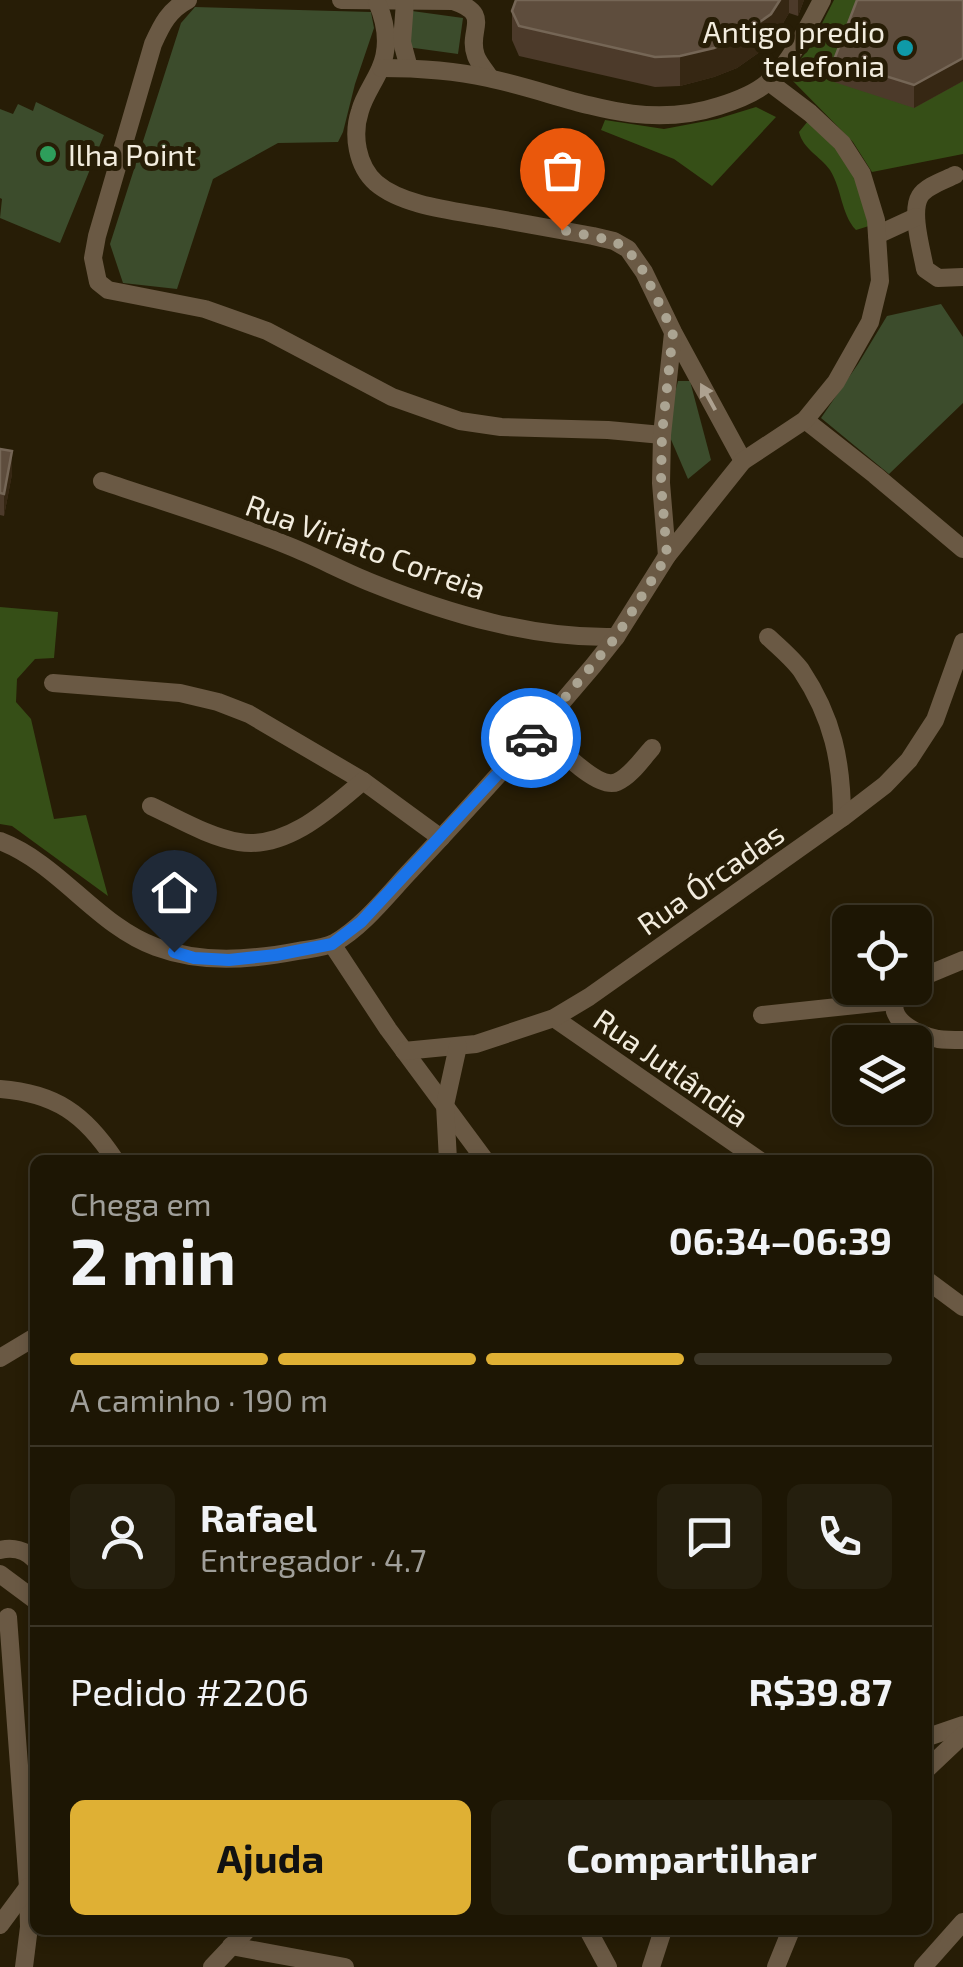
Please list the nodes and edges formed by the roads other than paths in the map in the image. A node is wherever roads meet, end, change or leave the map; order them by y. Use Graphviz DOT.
graph roads {
  1 [pos="188,0"];
  2 [pos="341,0"];
  3 [pos="822,0"];
  4 [pos="453,1"];
  5 [pos="377,2"];
  6 [pos="404,2"];
  7 [pos="394,42"];
  8 [pos="474,53"];
  9 [pos="381,68"];
  10 [pos="409,68"];
  11 [pos="450,70"];
  12 [pos="490,78"];
  13 [pos="769,82"];
  14 [pos="955,175"];
  15 [pos="916,217"];
  16 [pos="877,235"];
  17 [pos="963,278"];
  18 [pos="673,332"];
  19 [pos="805,420"];
  20 [pos="662,434"];
  21 [pos="743,461"];
  22 [pos="102,481"];
  23 [pos="963,549"];
  24 [pos="667,556"];
  25 [pos="616,637"];
  26 [pos="768,637"];
  27 [pos="963,642"];
  28 [pos="53,683"];
  29 [pos="538,729"];
  30 [pos="652,748"];
  31 [pos="363,781"];
  32 [pos="151,806"];
  33 [pos="842,818"];
  34 [pos="441,838"];
  35 [pos="0,841"];
  36 [pos="332,944"];
  37 [pos="963,960"];
  38 [pos="932,973"];
  39 [pos="832,1004"];
  40 [pos="895,1005"];
  41 [pos="762,1015"];
  42 [pos="554,1018"];
  43 [pos="963,1040"];
  44 [pos="458,1046"];
  45 [pos="404,1051"];
  46 [pos="0,1090"];
  47 [pos="445,1105"];
  48 [pos="111,1155"];
  49 [pos="448,1155"];
  50 [pos="481,1155"];
  51 [pos="752,1155"];
  52 [pos="932,1284"];
  53 [pos="963,1308"];
  54 [pos="30,1340"];
  55 [pos="0,1358"];
  56 [pos="0,1550"];
  57 [pos="30,1551"];
  58 [pos="0,1574"];
  59 [pos="30,1598"];
  60 [pos="30,1608"];
  61 [pos="4,1616"];
  62 [pos="963,1725"];
  63 [pos="963,1735"];
  64 [pos="932,1737"];
  65 [pos="932,1764"];
  66 [pos="28,1886"];
  67 [pos="963,1922"];
  68 [pos="0,1925"];
  69 [pos="591,1935"];
  70 [pos="661,1935"];
  71 [pos="789,1935"];
  72 [pos="231,1938"];
  73 [pos="24,1967"];
  74 [pos="212,1967"];
  75 [pos="346,1967"];
  76 [pos="608,1967"];
  77 [pos="651,1967"];
  78 [pos="776,1967"];
  79 [pos="923,1967"];
  1 -- 20 [label="street"];
  2 -- 5 [label="street"];
  3 -- 13 [label="street"];
  4 -- 6 [label="street"];
  4 -- 8 [label="street"];
  5 -- 6 [label="street"];
  5 -- 7 [label="street"];
  6 -- 7 [label="street"];
  7 -- 9 [label="street"];
  7 -- 10 [label="street"];
  8 -- 11 [label="street"];
  8 -- 12 [label="street"];
  9 -- 10 [label="street"];
  9 -- 18 [label="street"];
  10 -- 11 [label="street"];
  11 -- 12 [label="street"];
  12 -- 13 [label="street"];
  13 -- 16 [label="street"];
  14 -- 15 [label="street"];
  15 -- 16 [label="street"];
  15 -- 17 [label="street"];
  16 -- 19 [label="street"];
  18 -- 20 [label="street"];
  21 -- 18 [label="street, one-way"];
  19 -- 21 [label="street"];
  19 -- 23 [label="street"];
  20 -- 24 [label="street"];
  21 -- 24 [label="street"];
  22 -- 25 [label="street, Rua Viriato Correia"];
  24 -- 25 [label="street"];
  25 -- 29 [label="street"];
  26 -- 33 [label="street"];
  27 -- 33 [label="street, Rua Órcadas"];
  28 -- 31 [label="street"];
  29 -- 30 [label="street"];
  29 -- 34 [label="street"];
  31 -- 32 [label="street"];
  31 -- 34 [label="street"];
  33 -- 42 [label="street, Rua Órcadas"];
  34 -- 36 [label="street"];
  35 -- 36 [label="street"];
  36 -- 45 [label="street"];
  37 -- 38 [label="street"];
  39 -- 41 [label="street"];
  40 -- 43 [label="street"];
  42 -- 44 [label="street, Rua Órcadas"];
  42 -- 51 [label="street, Rua Jutlândia"];
  44 -- 45 [label="street, Rua Órcadas"];
  44 -- 47 [label="street"];
  45 -- 47 [label="street"];
  46 -- 48 [label="street"];
  47 -- 49 [label="street"];
  47 -- 50 [label="street"];
  52 -- 53 [label="street"];
  54 -- 55 [label="street"];
  56 -- 57 [label="street"];
  58 -- 59 [label="street"];
  60 -- 61 [label="street"];
  61 -- 66 [label="street"];
  62 -- 64 [label="street"];
  63 -- 65 [label="street"];
  66 -- 68 [label="street"];
  66 -- 73 [label="street"];
  67 -- 79 [label="street"];
  69 -- 76 [label="street"];
  70 -- 77 [label="street"];
  71 -- 78 [label="street"];
  72 -- 74 [label="street"];
  72 -- 75 [label="street"];
}
